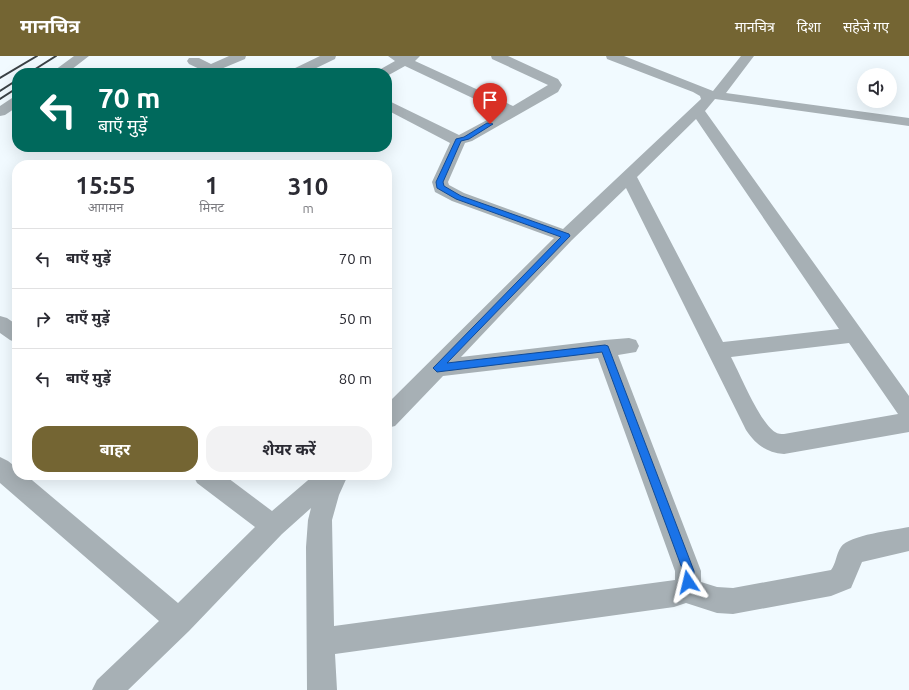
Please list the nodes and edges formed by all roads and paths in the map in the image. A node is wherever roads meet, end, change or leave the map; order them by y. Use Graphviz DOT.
graph roads {
  1 [pos="83,56"];
  2 [pos="240,56"];
  3 [pos="330,56"];
  4 [pos="612,56"];
  5 [pos="748,56"];
  6 [pos="504,57"];
  7 [pos="405,58"];
  8 [pos="194,61"];
  9 [pos="65,68"];
  10 [pos="208,68"];
  11 [pos="219,68"];
  12 [pos="306,68"];
  13 [pos="391,68"];
  14 [pos="711,94"];
  15 [pos="12,104"];
  16 [pos="392,107"];
  17 [pos="697,110"];
  18 [pos="512,111"];
  19 [pos="0,112"];
  20 [pos="909,122"];
  21 [pos="459,140"];
  22 [pos="628,176"];
  23 [pos="566,236"];
  24 [pos="0,323"];
  25 [pos="12,332"];
  26 [pos="853,335"];
  27 [pos="717,351"];
  28 [pos="437,368"];
  29 [pos="909,413"];
  30 [pos="392,414"];
  31 [pos="909,422"];
  32 [pos="0,468"];
  33 [pos="12,478"];
  34 [pos="14,480"];
  35 [pos="212,480"];
  36 [pos="325,480"];
  37 [pos="334,480"];
  38 [pos="273,526"];
  39 [pos="909,539"];
  40 [pos="686,590"];
  41 [pos="179,621"];
  42 [pos="321,642"];
  43 [pos="107,690"];
  44 [pos="322,690"];
  1 -- 9 [label="street"];
  2 -- 11 [label="street"];
  3 -- 12 [label="street"];
  4 -- 14 [label="street"];
  5 -- 14 [label="street"];
  6 -- 18 [label="street"];
  7 -- 13 [label="street"];
  7 -- 18 [label="street"];
  8 -- 10 [label="street"];
  14 -- 17 [label="street"];
  14 -- 20 [label="street"];
  15 -- 19 [label="street"];
  16 -- 21 [label="street"];
  17 -- 22 [label="street"];
  17 -- 26 [label="street"];
  18 -- 21 [label="street"];
  21 -- 23 [label="street"];
  22 -- 23 [label="street"];
  22 -- 27 [label="street"];
  23 -- 28 [label="street"];
  24 -- 25 [label="street"];
  26 -- 27 [label="street"];
  26 -- 29 [label="street"];
  27 -- 31 [label="street"];
  28 -- 30 [label="street"];
  28 -- 40 [label="street"];
  32 -- 33 [label="street"];
  34 -- 41 [label="street"];
  35 -- 38 [label="street"];
  36 -- 38 [label="street"];
  37 -- 42 [label="street"];
  38 -- 41 [label="street"];
  39 -- 40 [label="street"];
  40 -- 42 [label="street"];
  41 -- 43 [label="street"];
  42 -- 44 [label="street"];
}
